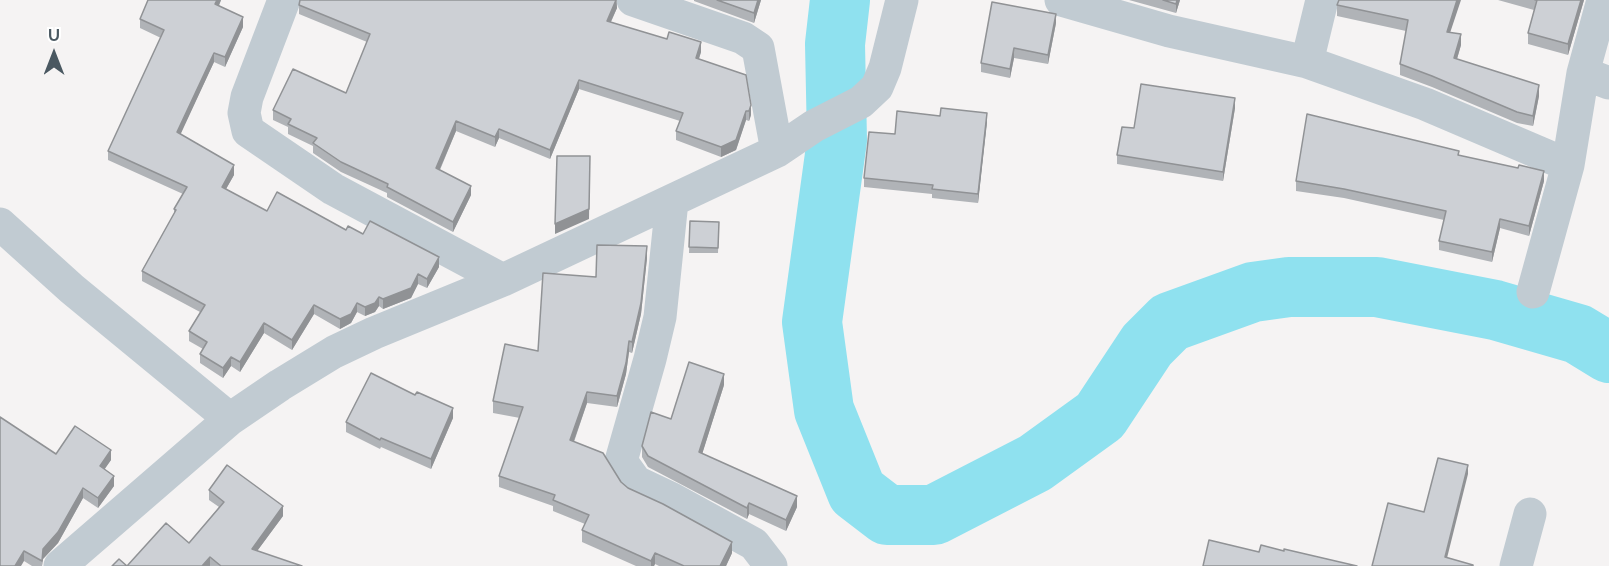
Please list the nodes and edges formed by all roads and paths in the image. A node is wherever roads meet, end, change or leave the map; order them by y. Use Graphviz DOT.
graph roads {
  1 [pos="284,0"];
  2 [pos="633,0"];
  3 [pos="902,0"];
  4 [pos="1061,0"];
  5 [pos="1322,0"];
  6 [pos="1603,0"];
  7 [pos="1307,62"];
  8 [pos="1596,78"];
  9 [pos="777,151"];
  10 [pos="1568,165"];
  11 [pos="672,201"];
  12 [pos="0,224"];
  13 [pos="503,280"];
  14 [pos="1533,292"];
  15 [pos="230,419"];
  16 [pos="1530,514"];
  17 [pos="60,566"];
  18 [pos="771,566"];
  19 [pos="1516,566"];
  1 -- 13 [label="street"];
  2 -- 9 [label="street"];
  3 -- 9 [label="street"];
  4 -- 7 [label="street"];
  5 -- 7 [label="street"];
  6 -- 8 [label="street"];
  7 -- 10 [label="street"];
  8 -- 10 [label="street"];
  9 -- 11 [label="street"];
  10 -- 14 [label="street"];
  11 -- 13 [label="street"];
  11 -- 18 [label="street"];
  12 -- 15 [label="street"];
  13 -- 15 [label="street"];
  15 -- 17 [label="street"];
  16 -- 19 [label="street"];
}
